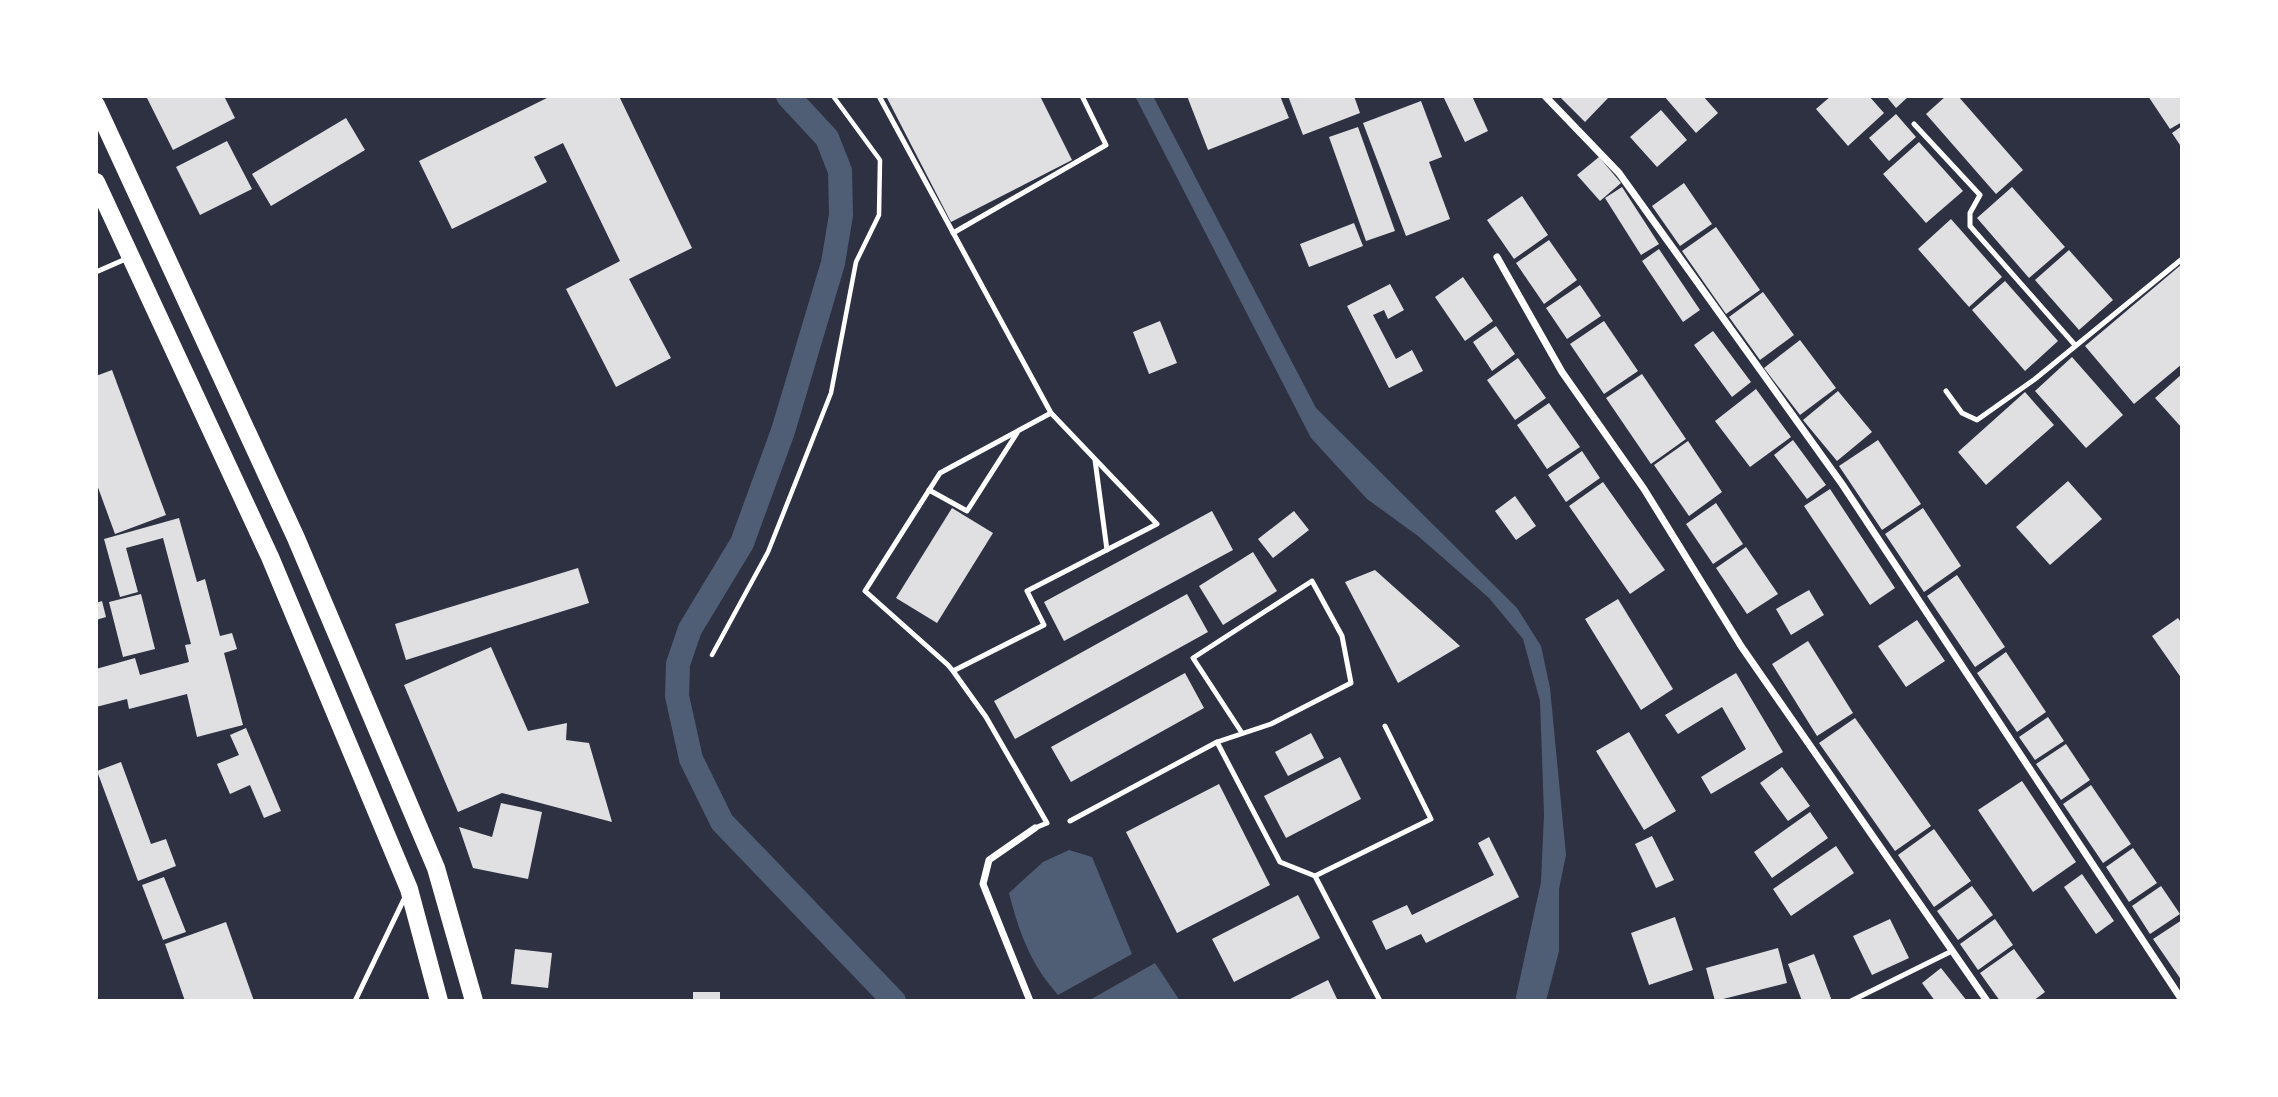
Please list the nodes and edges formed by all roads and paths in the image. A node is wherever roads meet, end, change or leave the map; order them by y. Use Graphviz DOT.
graph roads {
  1 [pos="833,96"];
  2 [pos="879,96"];
  3 [pos="1082,96"];
  4 [pos="1545,96"];
  5 [pos="96,105"];
  6 [pos="1914,124"];
  7 [pos="96,182"];
  8 [pos="953,233"];
  9 [pos="131,256"];
  10 [pos="1497,257"];
  11 [pos="2182,259"];
  12 [pos="96,272"];
  13 [pos="2076,345"];
  14 [pos="1945,391"];
  15 [pos="1051,413"];
  16 [pos="1019,430"];
  17 [pos="1095,460"];
  18 [pos="929,490"];
  19 [pos="1107,550"];
  20 [pos="712,655"];
  21 [pos="953,671"];
  22 [pos="1385,726"];
  23 [pos="1242,733"];
  24 [pos="1217,742"];
  25 [pos="1070,821"];
  26 [pos="1035,828"];
  27 [pos="1315,876"];
  28 [pos="409,889"];
  29 [pos="1952,951"];
  30 [pos="2182,1000"];
  31 [pos="355,1001"];
  32 [pos="439,1001"];
  33 [pos="474,1001"];
  34 [pos="1030,1001"];
  35 [pos="1380,1001"];
  36 [pos="1851,1001"];
  37 [pos="1987,1001"];
  1 -- 20 [label="path"];
  2 -- 8 [label="lane"];
  3 -- 8 [label="lane"];
  4 -- 30 [label="street"];
  5 -- 33 [label="main road"];
  6 -- 13 [label="lane"];
  7 -- 9 [label="main road"];
  8 -- 15 [label="lane"];
  9 -- 12 [label="lane"];
  9 -- 28 [label="main road"];
  10 -- 29 [label="street"];
  11 -- 13 [label="lane"];
  13 -- 14 [label="lane"];
  15 -- 16 [label="lane"];
  15 -- 17 [label="lane"];
  16 -- 18 [label="lane"];
  16 -- 18 [label="lane"];
  17 -- 19 [label="lane"];
  17 -- 19 [label="lane"];
  18 -- 21 [label="lane"];
  19 -- 21 [label="lane"];
  21 -- 26 [label="lane"];
  22 -- 27 [label="lane"];
  23 -- 23 [label="lane"];
  23 -- 24 [label="lane"];
  24 -- 25 [label="lane"];
  24 -- 27 [label="lane"];
  26 -- 34 [label="street"];
  27 -- 35 [label="lane"];
  28 -- 31 [label="lane"];
  28 -- 32 [label="main road"];
  29 -- 36 [label="lane"];
  29 -- 37 [label="street"];
}
